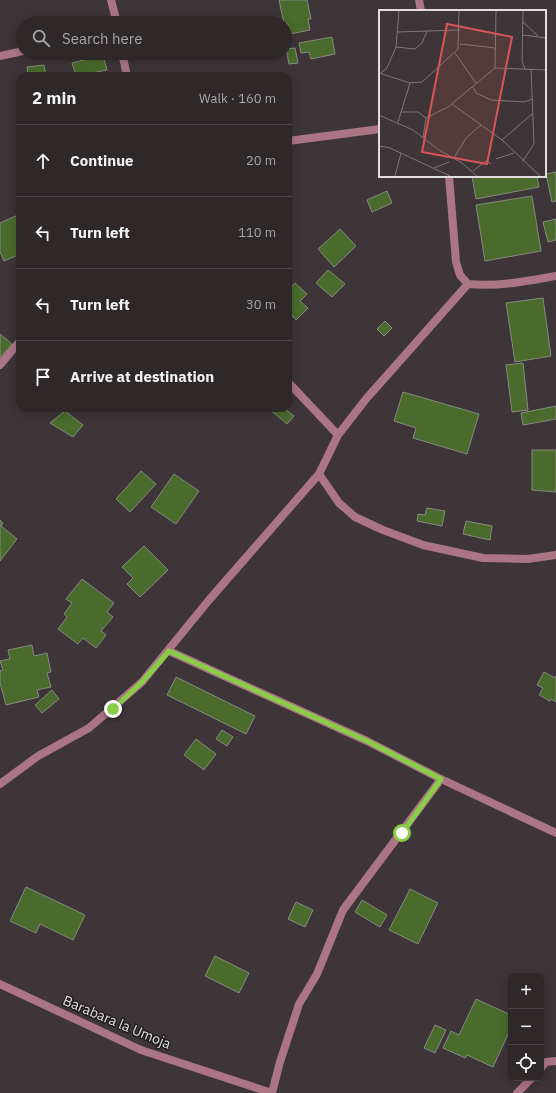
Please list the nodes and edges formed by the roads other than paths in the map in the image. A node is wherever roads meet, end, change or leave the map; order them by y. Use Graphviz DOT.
graph roads {
  1 [pos="111,0"];
  2 [pos="419,0"];
  3 [pos="421,10"];
  4 [pos="115,16"];
  5 [pos="16,53"];
  6 [pos="0,56"];
  7 [pos="123,60"];
  8 [pos="125,72"];
  9 [pos="379,128"];
  10 [pos="292,140"];
  11 [pos="449,177"];
  12 [pos="556,276"];
  13 [pos="468,284"];
  14 [pos="16,345"];
  15 [pos="0,365"];
  16 [pos="292,386"];
  17 [pos="338,435"];
  18 [pos="319,474"];
  19 [pos="556,555"];
  20 [pos="169,651"];
  21 [pos="441,779"];
  22 [pos="0,784"];
  23 [pos="556,834"];
  24 [pos="0,984"];
  25 [pos="556,1061"];
  26 [pos="544,1064"];
  27 [pos="529,1081"];
  28 [pos="272,1093"];
  29 [pos="517,1093"];
  1 -- 4 [label="street"];
  2 -- 3 [label="street"];
  5 -- 6 [label="street"];
  7 -- 8 [label="street"];
  9 -- 10 [label="street"];
  11 -- 13 [label="street"];
  12 -- 13 [label="street"];
  13 -- 17 [label="street"];
  14 -- 15 [label="street"];
  16 -- 17 [label="street"];
  17 -- 18 [label="street"];
  18 -- 19 [label="street"];
  18 -- 20 [label="street"];
  20 -- 21 [label="street"];
  20 -- 22 [label="street"];
  21 -- 23 [label="street"];
  21 -- 28 [label="street"];
  24 -- 28 [label="street, Barabara la Umoja"];
  25 -- 26 [label="street"];
  27 -- 29 [label="street"];
}
